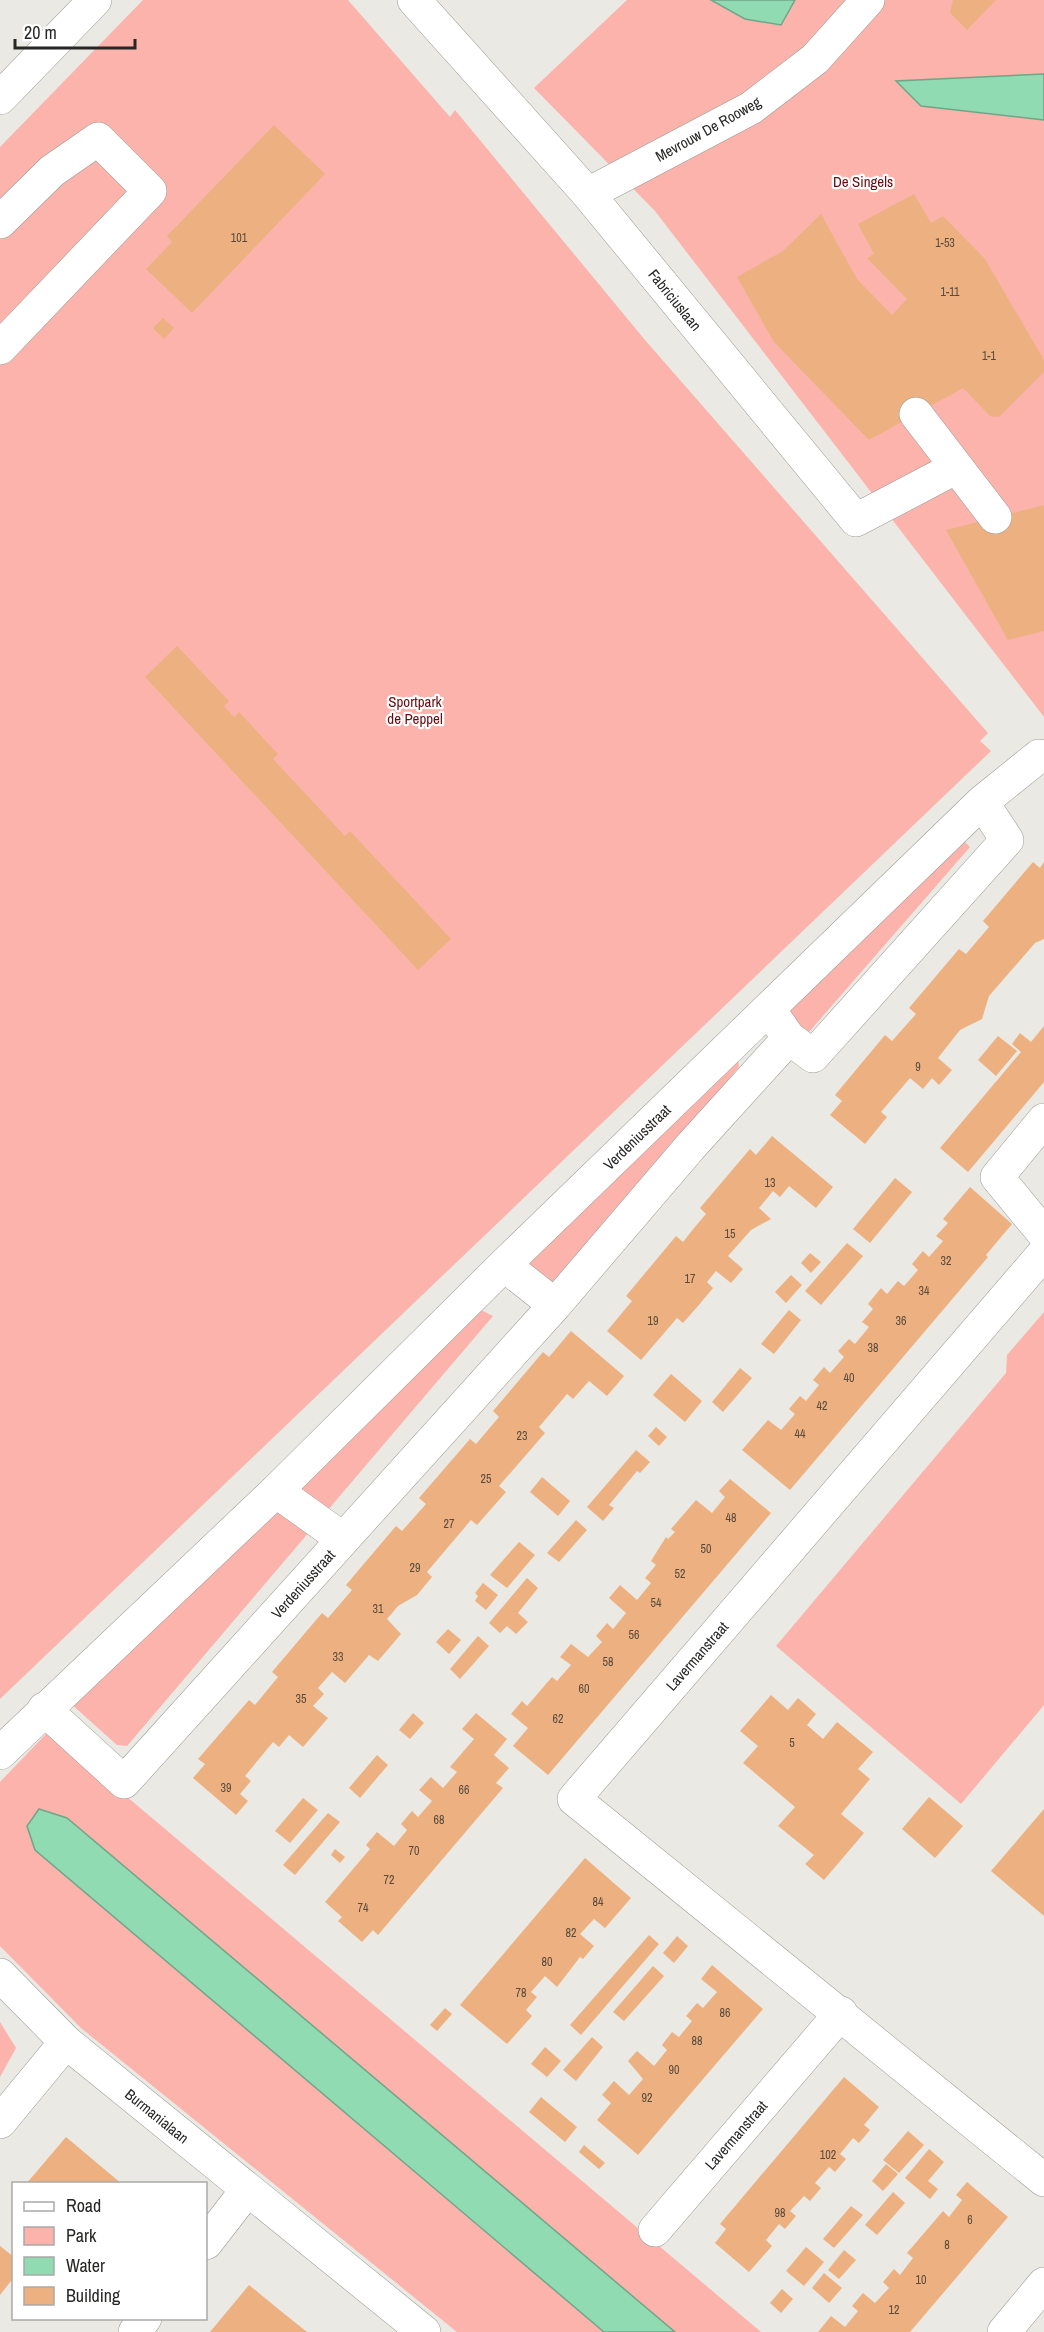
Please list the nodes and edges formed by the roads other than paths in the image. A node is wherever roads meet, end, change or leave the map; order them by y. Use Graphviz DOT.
graph roads {
  1 [pos="95,0"];
  2 [pos="414,0"];
  3 [pos="868,0"];
  4 [pos="0,98"];
  5 [pos="588,194"];
  6 [pos="0,222"];
  7 [pos="0,348"];
  8 [pos="916,414"];
  9 [pos="955,468"];
  10 [pos="995,517"];
  11 [pos="1041,756"];
  12 [pos="982,802"];
  13 [pos="769,1010"];
  14 [pos="789,1038"];
  15 [pos="1044,1120"];
  16 [pos="1044,1234"];
  17 [pos="1044,1253"];
  18 [pos="504,1265"];
  19 [pos="555,1305"];
  20 [pos="276,1491"];
  21 [pos="343,1539"];
  22 [pos="44,1709"];
  23 [pos="0,1753"];
  24 [pos="0,1975"];
  25 [pos="841,2013"];
  26 [pos="66,2043"];
  27 [pos="0,2122"];
  28 [pos="1044,2180"];
  29 [pos="247,2190"];
  30 [pos="655,2230"];
  31 [pos="207,2241"];
  32 [pos="1044,2284"];
  33 [pos="144,2320"];
  34 [pos="135,2332"];
  35 [pos="424,2332"];
  36 [pos="1004,2332"];
  1 -- 4 [label="street"];
  2 -- 5 [label="street, Fabriciuslaan"];
  3 -- 5 [label="street, Mevrouw De Rooweg"];
  5 -- 9 [label="street, Fabriciuslaan"];
  6 -- 7 [label="street"];
  8 -- 9 [label="street"];
  9 -- 10 [label="street"];
  11 -- 12 [label="street, Verdeniusstraat"];
  12 -- 13 [label="street, Verdeniusstraat"];
  12 -- 14 [label="street"];
  13 -- 14 [label="street"];
  13 -- 18 [label="street, Verdeniusstraat"];
  14 -- 19 [label="street, Verdeniusstraat"];
  15 -- 16 [label="street"];
  17 -- 25 [label="street, Lavermanstraat"];
  18 -- 19 [label="street"];
  18 -- 20 [label="street, Verdeniusstraat"];
  19 -- 21 [label="street, Verdeniusstraat"];
  20 -- 21 [label="street"];
  20 -- 22 [label="street, Verdeniusstraat"];
  21 -- 22 [label="street, Verdeniusstraat"];
  22 -- 23 [label="street, Verdeniusstraat"];
  24 -- 26 [label="street, Burmanialaan"];
  25 -- 28 [label="street, Lavermanstraat"];
  25 -- 30 [label="street, Lavermanstraat"];
  26 -- 27 [label="street"];
  26 -- 29 [label="street, Burmanialaan"];
  29 -- 31 [label="street"];
  29 -- 35 [label="street, Burmanialaan"];
  32 -- 36 [label="street"];
  33 -- 34 [label="street"];
}
